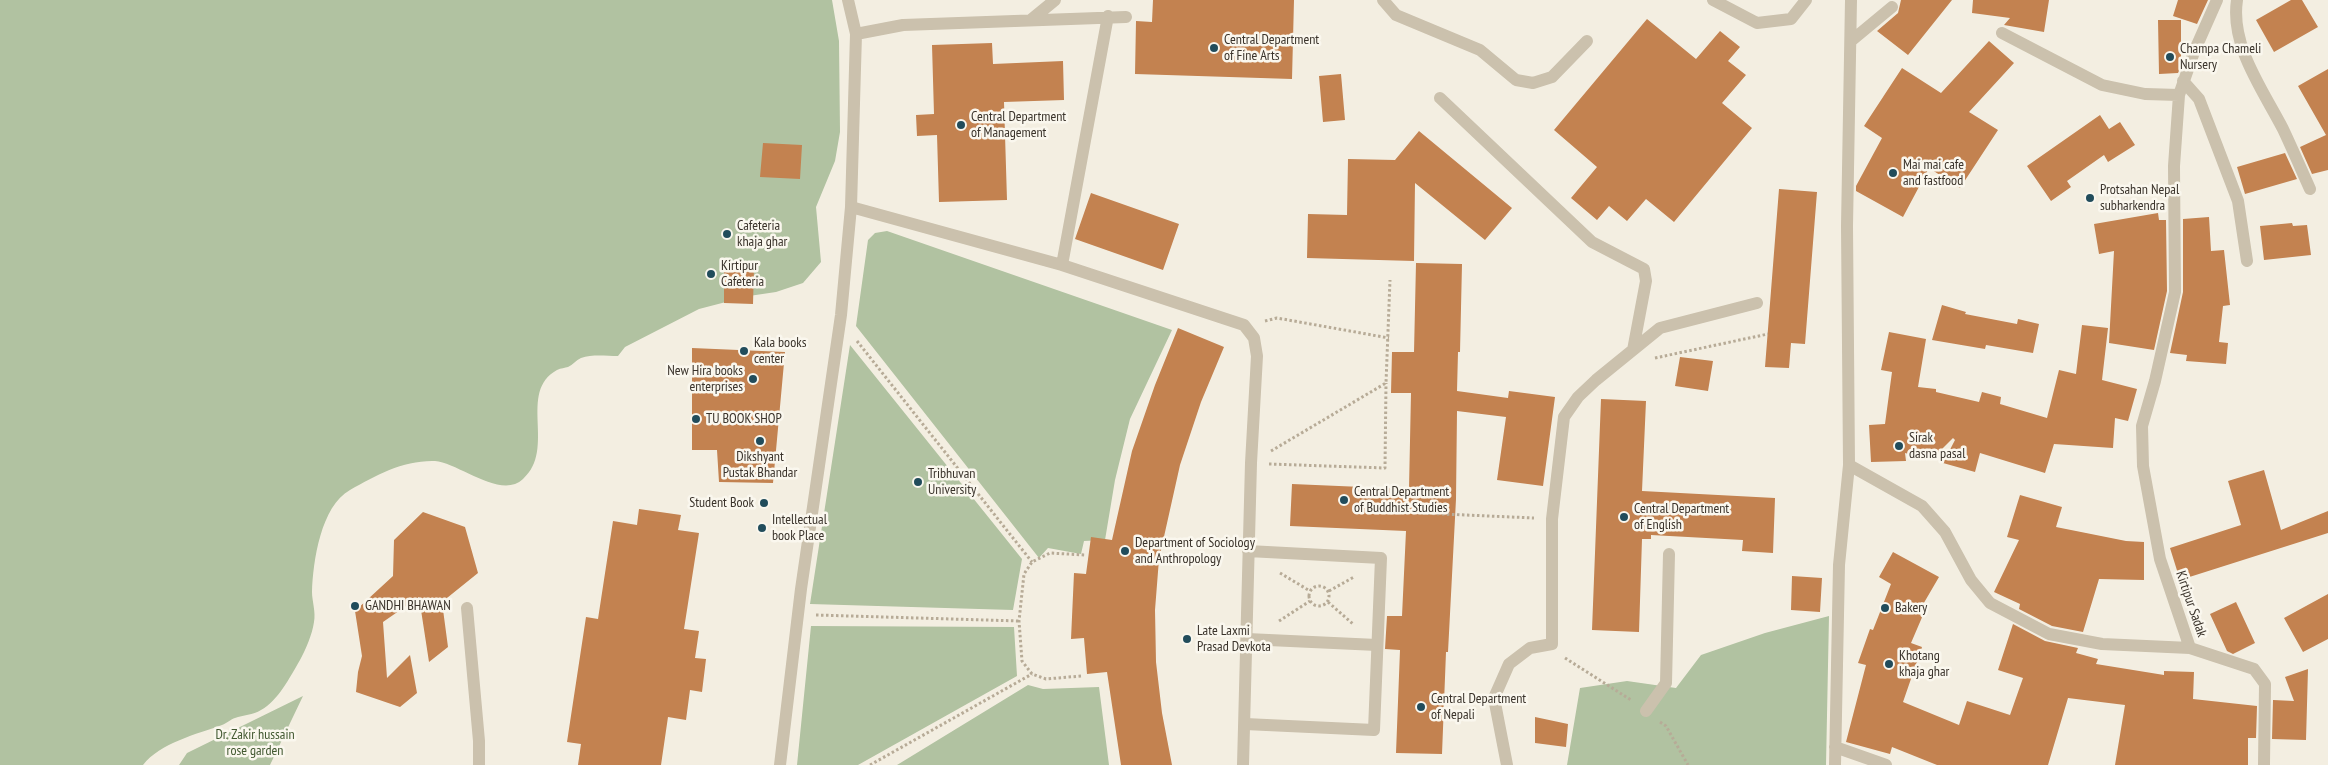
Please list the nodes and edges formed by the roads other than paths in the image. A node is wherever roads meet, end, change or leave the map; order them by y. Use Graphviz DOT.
graph roads {
  1 [pos="848,0"];
  2 [pos="1055,0"];
  3 [pos="1382,0"];
  4 [pos="1712,0"];
  5 [pos="1806,0"];
  6 [pos="1851,0"];
  7 [pos="2217,0"];
  8 [pos="2237,0"];
  9 [pos="1892,7"];
  10 [pos="1108,16"];
  11 [pos="1126,17"];
  12 [pos="1032,19"];
  13 [pos="2002,33"];
  14 [pos="856,34"];
  15 [pos="1587,41"];
  16 [pos="1851,41"];
  17 [pos="2184,81"];
  18 [pos="2179,94"];
  19 [pos="1440,98"];
  20 [pos="2310,189"];
  21 [pos="851,206"];
  22 [pos="2247,261"];
  23 [pos="1062,265"];
  24 [pos="1757,303"];
  25 [pos="1633,350"];
  26 [pos="1849,465"];
  27 [pos="1248,551"];
  28 [pos="1670,554"];
  29 [pos="467,608"];
  30 [pos="1247,640"];
  31 [pos="1377,645"];
  32 [pos="2190,648"];
  33 [pos="1646,711"];
  34 [pos="1246,724"];
  35 [pos="1835,747"];
  36 [pos="479,765"];
  37 [pos="780,765"];
  38 [pos="1243,765"];
  39 [pos="1507,765"];
  40 [pos="1835,765"];
  41 [pos="1886,765"];
  42 [pos="2264,765"];
  1 -- 14 [label="street"];
  2 -- 12 [label="street"];
  3 -- 15 [label="street"];
  4 -- 5 [label="street"];
  6 -- 16 [label="street"];
  7 -- 17 [label="street, Kirtipur Sadak"];
  8 -- 20 [label="street"];
  9 -- 16 [label="street"];
  10 -- 11 [label="street"];
  10 -- 12 [label="street"];
  10 -- 23 [label="street"];
  12 -- 14 [label="street"];
  13 -- 18 [label="street"];
  14 -- 21 [label="street"];
  16 -- 26 [label="street"];
  17 -- 18 [label="street, Kirtipur Sadak"];
  17 -- 22 [label="street"];
  18 -- 32 [label="street, Kirtipur Sadak"];
  19 -- 25 [label="street"];
  21 -- 23 [label="street"];
  21 -- 37 [label="street"];
  23 -- 27 [label="street"];
  24 -- 25 [label="street"];
  25 -- 39 [label="street"];
  26 -- 32 [label="street"];
  26 -- 35 [label="street"];
  27 -- 30 [label="street"];
  27 -- 31 [label="street"];
  28 -- 33 [label="street"];
  29 -- 36 [label="street"];
  30 -- 31 [label="street"];
  30 -- 34 [label="street"];
  31 -- 34 [label="street"];
  32 -- 42 [label="street, Kirtipur Sadak"];
  34 -- 38 [label="street"];
  35 -- 40 [label="street"];
  35 -- 41 [label="street"];
}
